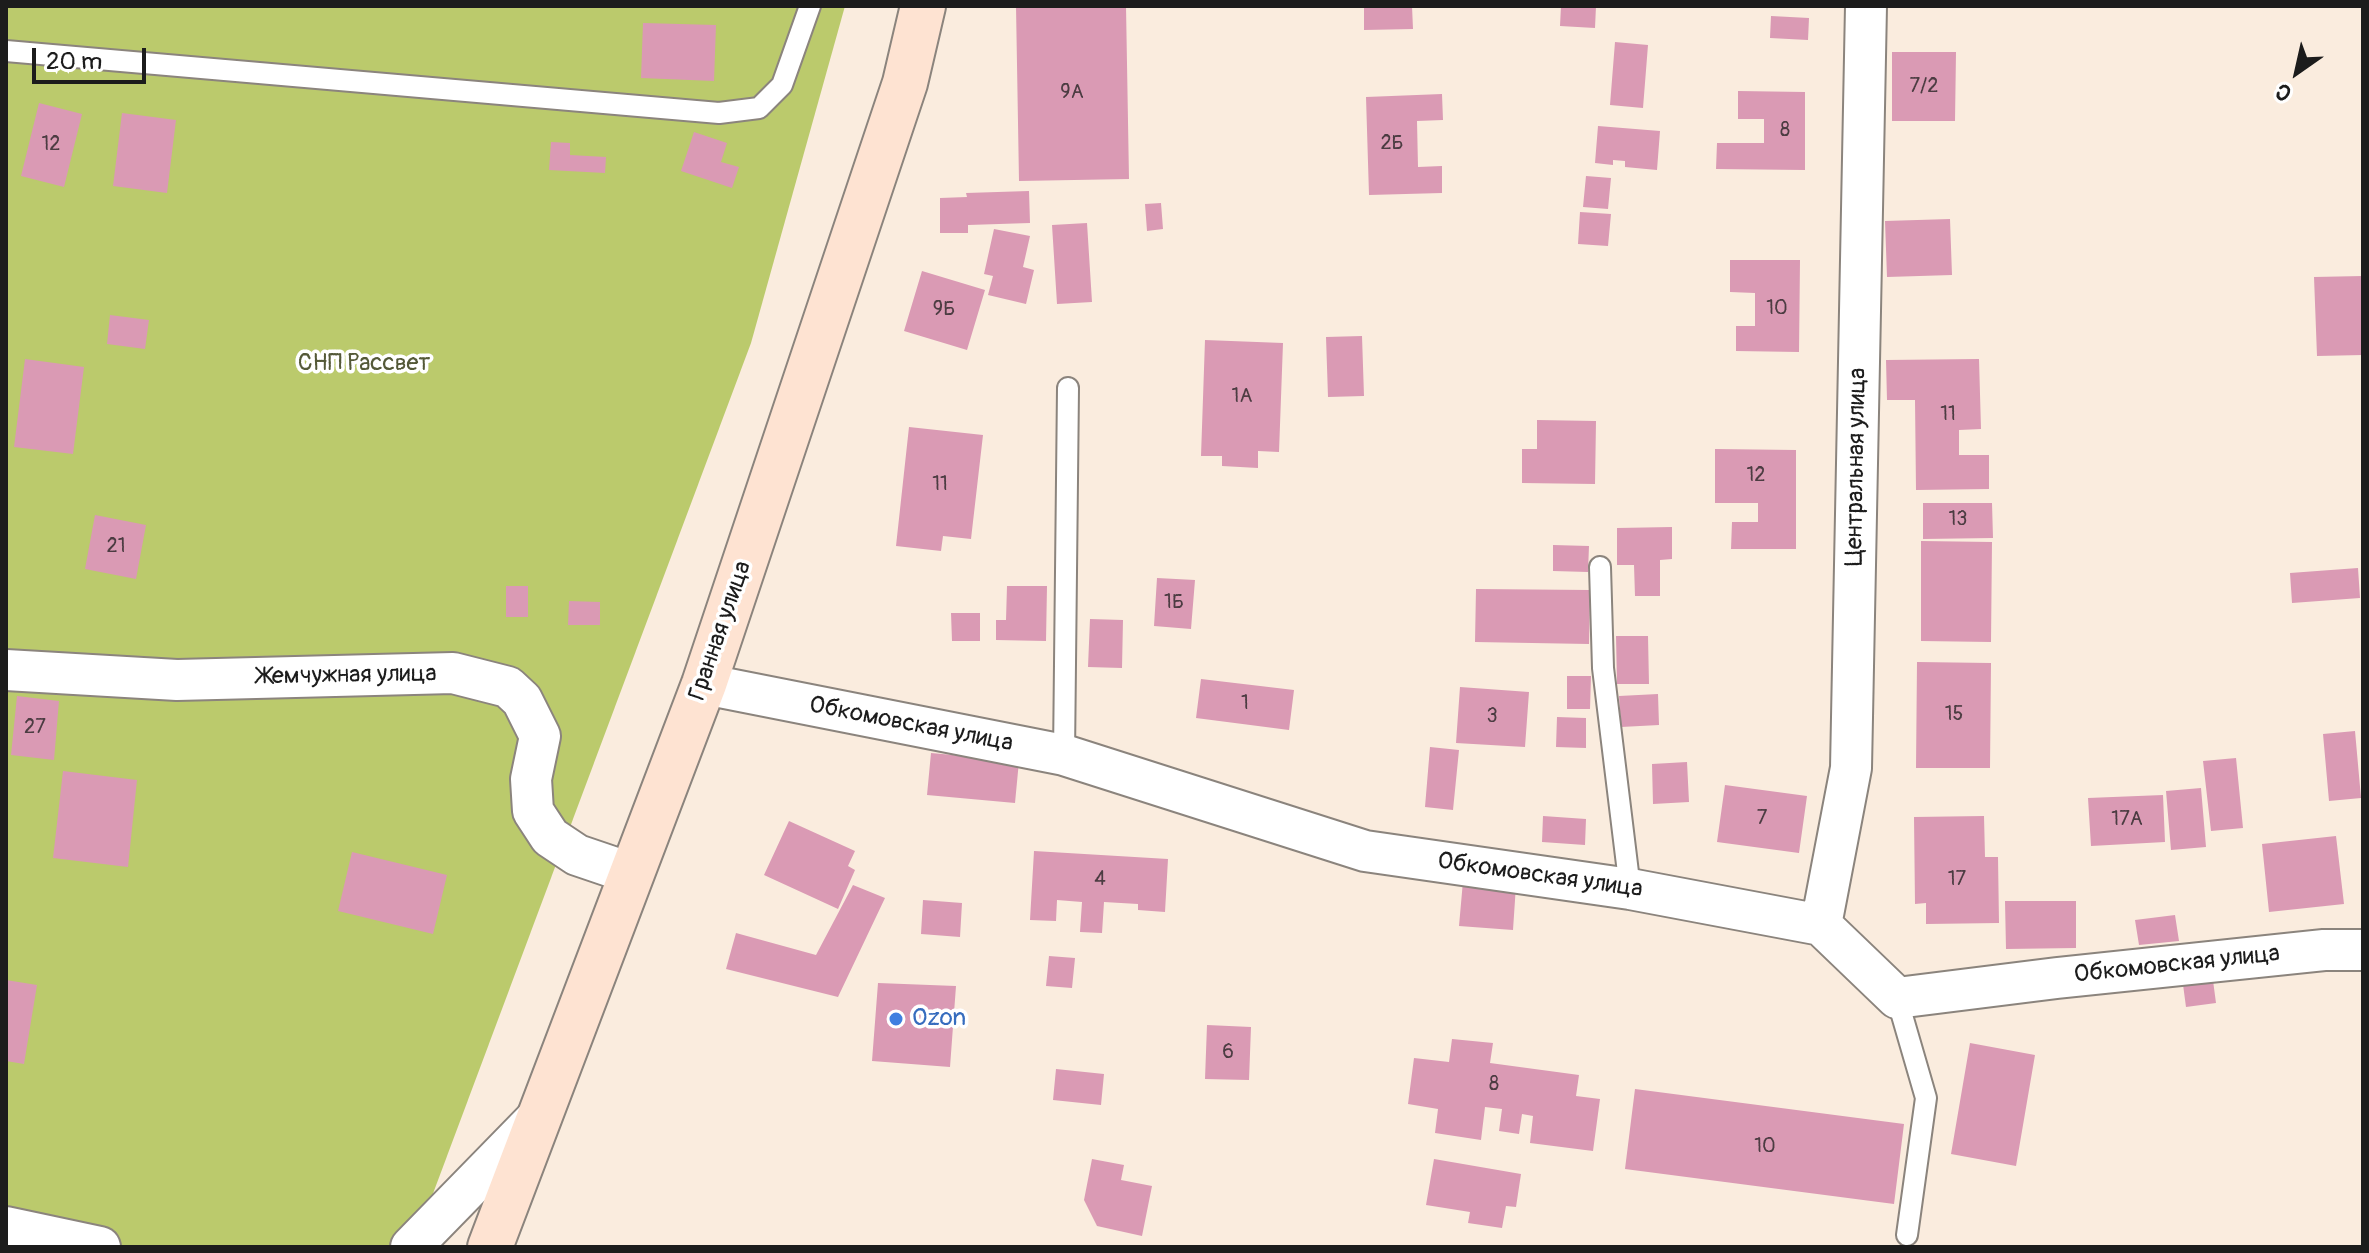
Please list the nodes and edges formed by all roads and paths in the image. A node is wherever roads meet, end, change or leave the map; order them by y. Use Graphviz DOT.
graph roads {
  1 [pos="810,6"];
  2 [pos="923,6"];
  3 [pos="1866,6"];
  4 [pos="6,51"];
  5 [pos="1068,388"];
  6 [pos="1600,567"];
  7 [pos="6,670"];
  8 [pos="704,684"];
  9 [pos="1064,755"];
  10 [pos="633,874"];
  11 [pos="1630,889"];
  12 [pos="1821,925"];
  13 [pos="2363,950"];
  14 [pos="1897,998"];
  15 [pos="541,1114"];
  16 [pos="6,1227"];
  17 [pos="1907,1235"];
  18 [pos="100,1247"];
  19 [pos="411,1247"];
  20 [pos="490,1247"];
  1 -- 4 [label="lane"];
  2 -- 8 [label="street, Гранная улица"];
  3 -- 12 [label="street, Центральная улица"];
  5 -- 9 [label="lane"];
  6 -- 11 [label="lane"];
  7 -- 10 [label="street, Жемчужная улица"];
  8 -- 9 [label="street, Обкомовская улица"];
  8 -- 10 [label="street, Гранная улица"];
  9 -- 11 [label="street, Обкомовская улица"];
  10 -- 15 [label="street, Гранная улица"];
  11 -- 12 [label="street, Обкомовская улица"];
  12 -- 14 [label="street"];
  13 -- 14 [label="street, Обкомовская улица"];
  14 -- 17 [label="lane"];
  15 -- 19 [label="street"];
  15 -- 20 [label="street, Гранная улица"];
  16 -- 18 [label="street"];
}
